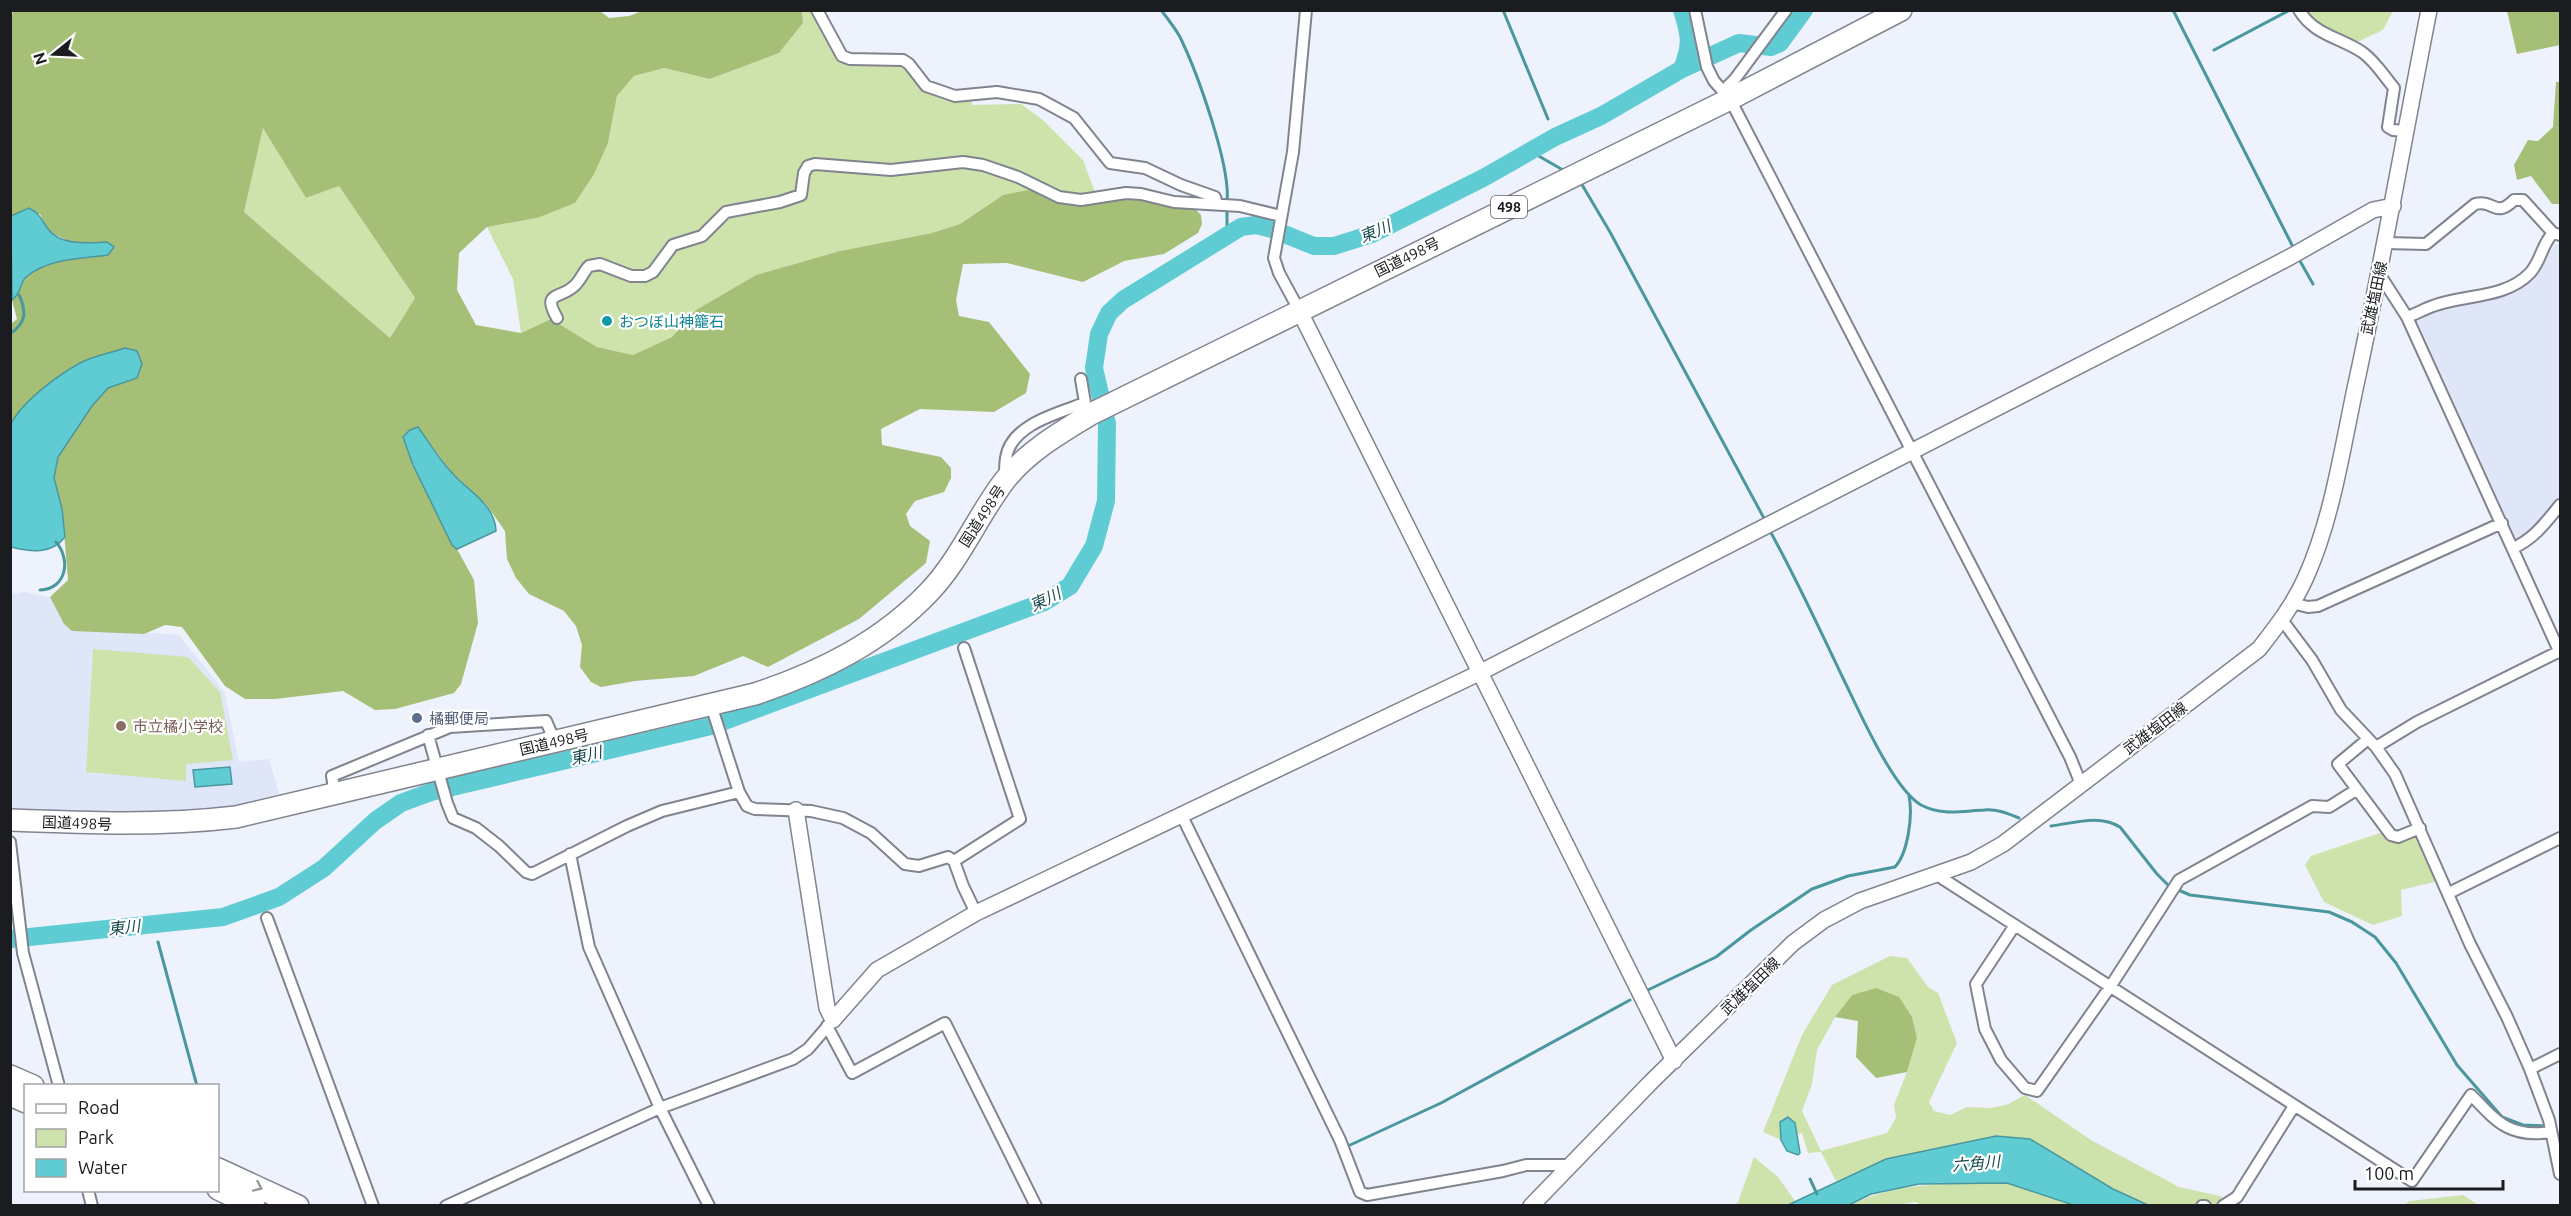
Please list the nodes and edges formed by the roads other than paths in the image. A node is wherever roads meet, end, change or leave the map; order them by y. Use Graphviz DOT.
graph roads {
  1 [pos="817,10"];
  2 [pos="1306,10"];
  3 [pos="1695,10"];
  4 [pos="1786,10"];
  5 [pos="1901,10"];
  6 [pos="2299,10"];
  7 [pos="2429,10"];
  8 [pos="1727,94"];
  9 [pos="2405,131"];
  10 [pos="1217,204"];
  11 [pos="2392,206"];
  12 [pos="1280,219"];
  13 [pos="2557,234"];
  14 [pos="2386,243"];
  15 [pos="2380,275"];
  16 [pos="1299,310"];
  17 [pos="2407,317"];
  18 [pos="556,318"];
  19 [pos="1081,380"];
  20 [pos="1088,409"];
  21 [pos="1911,452"];
  22 [pos="2560,505"];
  23 [pos="2502,523"];
  24 [pos="2513,548"];
  25 [pos="2292,603"];
  26 [pos="2282,620"];
  27 [pos="964,648"];
  28 [pos="2560,652"];
  29 [pos="1479,674"];
  30 [pos="713,709"];
  31 [pos="428,735"];
  32 [pos="555,742"];
  33 [pos="2372,743"];
  34 [pos="440,775"];
  35 [pos="2081,783"];
  36 [pos="2356,790"];
  37 [pos="739,792"];
  38 [pos="335,794"];
  39 [pos="796,810"];
  40 [pos="1181,814"];
  41 [pos="10,820"];
  42 [pos="2420,828"];
  43 [pos="2560,838"];
  44 [pos="10,842"];
  45 [pos="570,854"];
  46 [pos="954,861"];
  47 [pos="1937,875"];
  48 [pos="2449,893"];
  49 [pos="976,913"];
  50 [pos="267,918"];
  51 [pos="2015,926"];
  52 [pos="2110,987"];
  53 [pos="830,1023"];
  54 [pos="2560,1054"];
  55 [pos="1674,1061"];
  56 [pos="2530,1069"];
  57 [pos="10,1076"];
  58 [pos="28,1084"];
  59 [pos="58,1084"];
  60 [pos="10,1095"];
  61 [pos="24,1101"];
  62 [pos="2294,1106"];
  63 [pos="660,1108"];
  64 [pos="2552,1132"];
  65 [pos="1568,1165"];
  66 [pos="219,1169"];
  67 [pos="2560,1174"];
  68 [pos="219,1189"];
  69 [pos="254,1206"];
  70 [pos="298,1206"];
  71 [pos="374,1206"];
  72 [pos="446,1206"];
  73 [pos="709,1206"];
  74 [pos="1036,1206"];
  75 [pos="1531,1206"];
  76 [pos="2223,1206"];
  1 -- 10 [label="street"];
  2 -- 12 [label="street"];
  3 -- 8 [label="street"];
  4 -- 8 [label="street"];
  5 -- 8 [label="highway, 国道498号 / 498"];
  6 -- 9 [label="street"];
  7 -- 9 [label="street, 武雄塩田線"];
  8 -- 16 [label="highway, 国道498号 / 498"];
  8 -- 21 [label="street"];
  9 -- 11 [label="street, 武雄塩田線"];
  10 -- 12 [label="street"];
  10 -- 18 [label="street"];
  11 -- 14 [label="street, 武雄塩田線"];
  11 -- 21 [label="street"];
  12 -- 16 [label="street"];
  13 -- 14 [label="street"];
  13 -- 17 [label="street"];
  14 -- 15 [label="street, 武雄塩田線"];
  15 -- 17 [label="street"];
  15 -- 25 [label="street, 武雄塩田線"];
  16 -- 20 [label="highway, 国道498号 / 498"];
  16 -- 29 [label="street"];
  17 -- 23 [label="street"];
  19 -- 20 [label="street"];
  20 -- 30 [label="highway, 国道498号 / 498"];
  21 -- 29 [label="street"];
  21 -- 35 [label="street"];
  22 -- 24 [label="street"];
  23 -- 24 [label="street"];
  23 -- 25 [label="street"];
  24 -- 28 [label="street"];
  25 -- 26 [label="street, 武雄塩田線"];
  26 -- 33 [label="street"];
  26 -- 35 [label="street, 武雄塩田線"];
  27 -- 46 [label="street"];
  28 -- 33 [label="street"];
  29 -- 40 [label="street"];
  29 -- 55 [label="street"];
  30 -- 32 [label="highway, 国道498号 / 498"];
  30 -- 37 [label="street"];
  31 -- 32 [label="street"];
  31 -- 34 [label="street"];
  31 -- 38 [label="street"];
  32 -- 34 [label="highway, 国道498号 / 498"];
  33 -- 36 [label="street"];
  33 -- 42 [label="street"];
  34 -- 38 [label="highway, 国道498号 / 498"];
  34 -- 45 [label="street"];
  35 -- 47 [label="street, 武雄塩田線"];
  36 -- 42 [label="street"];
  36 -- 52 [label="street"];
  37 -- 39 [label="street"];
  37 -- 45 [label="street"];
  38 -- 41 [label="highway, 国道498号 / 498"];
  39 -- 46 [label="street"];
  39 -- 53 [label="street"];
  40 -- 49 [label="street"];
  40 -- 65 [label="street"];
  42 -- 48 [label="street"];
  43 -- 48 [label="street"];
  44 -- 59 [label="street"];
  45 -- 63 [label="street"];
  46 -- 49 [label="street"];
  47 -- 51 [label="street"];
  47 -- 55 [label="street, 武雄塩田線"];
  48 -- 56 [label="street"];
  49 -- 53 [label="street"];
  50 -- 71 [label="street"];
  51 -- 52 [label="street"];
  51 -- 52 [label="street"];
  52 -- 62 [label="street"];
  53 -- 63 [label="street"];
  53 -- 74 [label="street"];
  54 -- 56 [label="street"];
  55 -- 65 [label="street, 武雄塩田線"];
  56 -- 64 [label="street"];
  57 -- 58 [label="highway"];
  60 -- 61 [label="highway"];
  62 -- 64 [label="street"];
  62 -- 76 [label="street"];
  63 -- 72 [label="street"];
  63 -- 73 [label="street"];
  64 -- 67 [label="street"];
  65 -- 75 [label="street, 武雄塩田線"];
  66 -- 70 [label="highway, one-way"];
  68 -- 69 [label="highway"];
}
